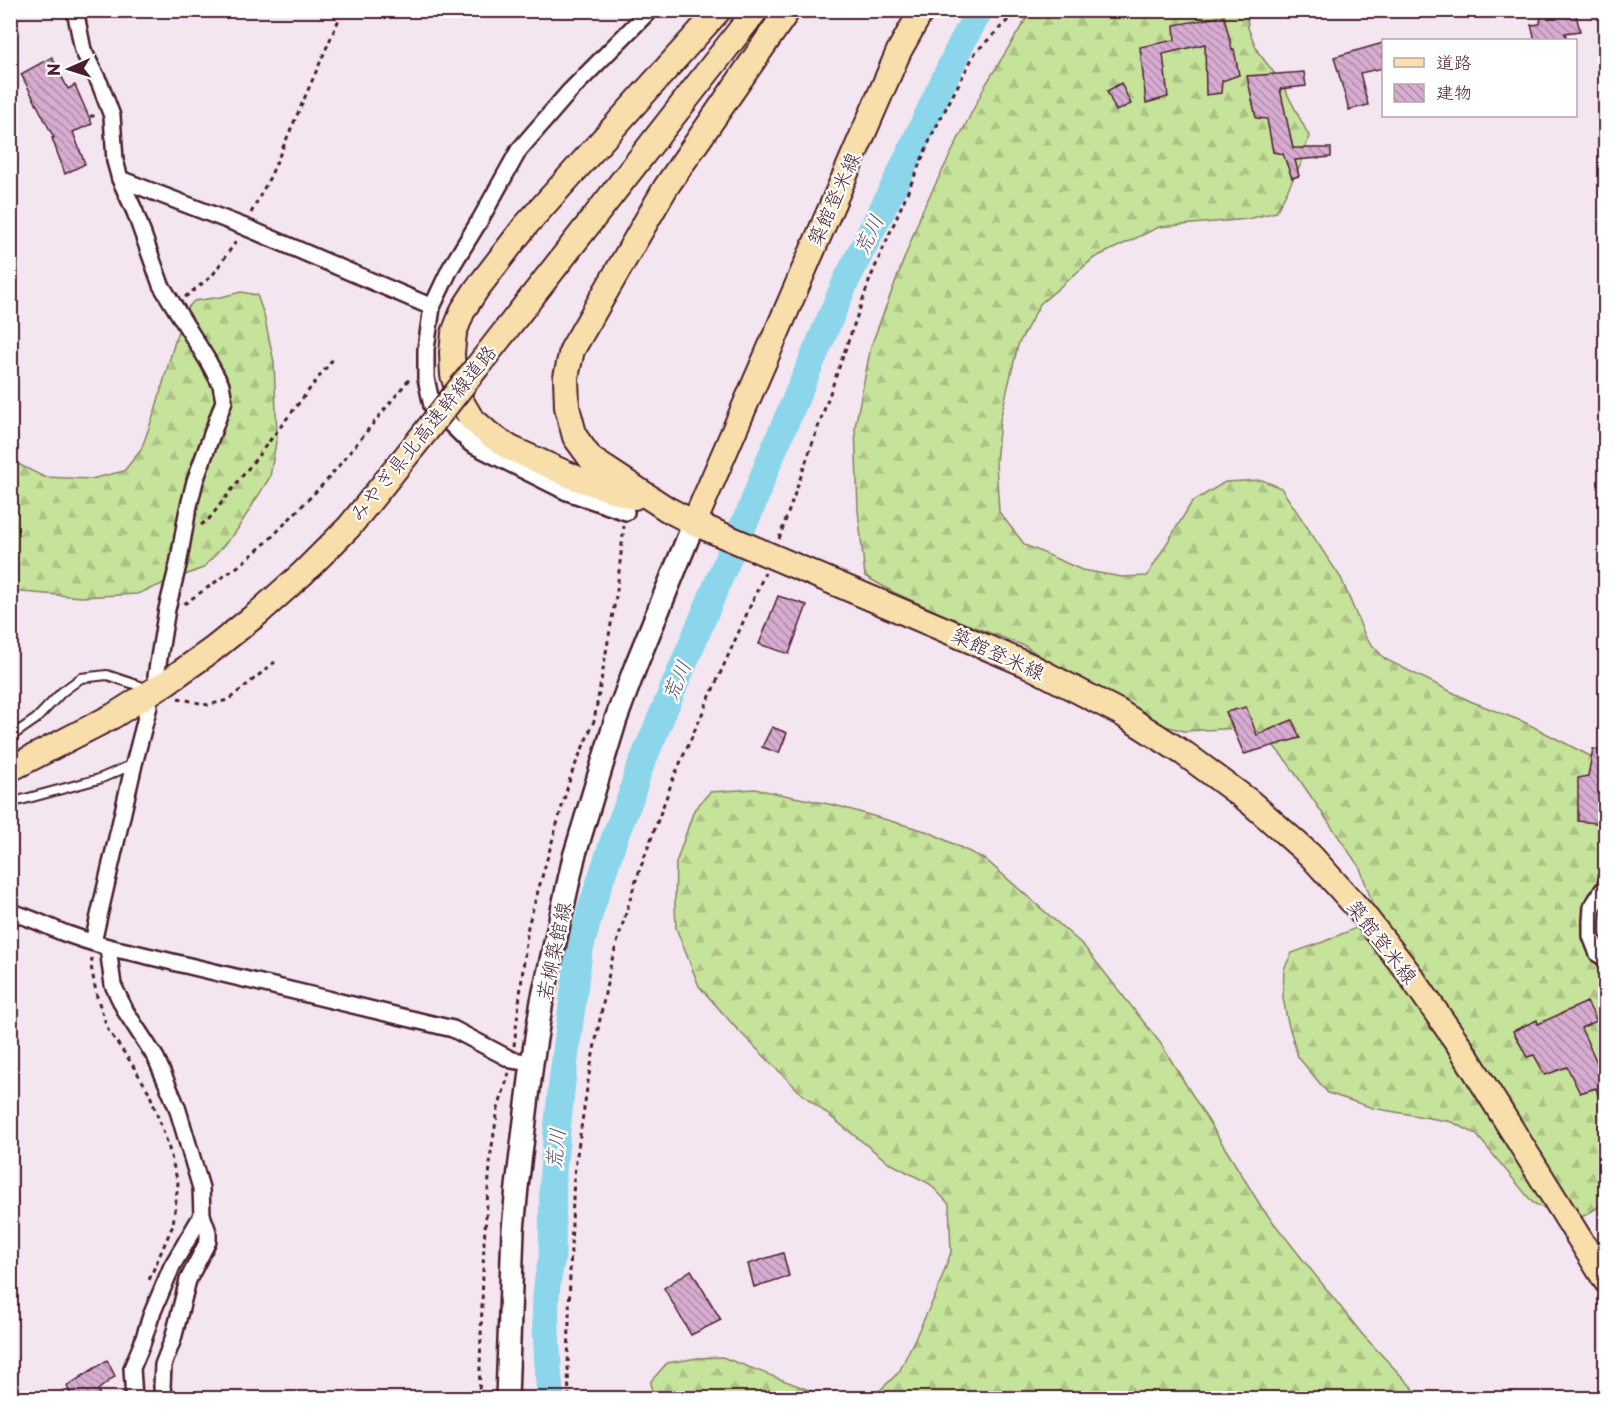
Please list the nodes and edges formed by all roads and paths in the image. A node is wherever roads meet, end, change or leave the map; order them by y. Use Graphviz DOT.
graph roads {
  1 [pos="75,10"];
  2 [pos="343,10"];
  3 [pos="651,10"];
  4 [pos="719,10"];
  5 [pos="756,10"];
  6 [pos="788,10"];
  7 [pos="922,10"];
  8 [pos="1018,10"];
  9 [pos="120,179"];
  10 [pos="245,227"];
  11 [pos="174,305"];
  12 [pos="432,307"];
  13 [pos="333,359"];
  14 [pos="426,365"];
  15 [pos="667,509"];
  16 [pos="626,512"];
  17 [pos="704,526"];
  18 [pos="182,539"];
  19 [pos="770,554"];
  20 [pos="168,609"];
  21 [pos="275,662"];
  22 [pos="156,676"];
  23 [pos="140,686"];
  24 [pos="175,697"];
  25 [pos="149,706"];
  26 [pos="10,737"];
  27 [pos="134,764"];
  28 [pos="10,769"];
  29 [pos="10,803"];
  30 [pos="1605,885"];
  31 [pos="10,912"];
  32 [pos="93,942"];
  33 [pos="108,948"];
  34 [pos="1605,959"];
  35 [pos="532,1063"];
  36 [pos="202,1215"];
  37 [pos="1605,1281"];
  38 [pos="147,1286"];
  39 [pos="134,1398"];
  40 [pos="164,1398"];
  41 [pos="507,1398"];
  42 [pos="569,1398"];
  1 -- 9 [label="street"];
  2 -- 10 [label="path"];
  3 -- 12 [label="street"];
  4 -- 15 [label="main road"];
  5 -- 28 [label="main road, みやぎ県北高速幹線道路, bridge"];
  6 -- 15 [label="main road"];
  7 -- 17 [label="main road, 築館登米線"];
  8 -- 19 [label="path"];
  9 -- 10 [label="street"];
  9 -- 11 [label="street"];
  10 -- 11 [label="path"];
  10 -- 12 [label="street"];
  11 -- 18 [label="street"];
  12 -- 14 [label="street"];
  13 -- 18 [label="path"];
  14 -- 16 [label="street"];
  14 -- 20 [label="path"];
  15 -- 17 [label="main road"];
  17 -- 19 [label="main road, 築館登米線"];
  17 -- 35 [label="main road, 若柳築館線"];
  18 -- 20 [label="street"];
  19 -- 37 [label="main road, 築館登米線"];
  19 -- 42 [label="path"];
  20 -- 22 [label="street"];
  21 -- 24 [label="path"];
  23 -- 26 [label="lane"];
  25 -- 27 [label="street"];
  27 -- 29 [label="lane"];
  27 -- 32 [label="street"];
  30 -- 34 [label="street"];
  31 -- 32 [label="street"];
  32 -- 33 [label="street"];
  32 -- 38 [label="path"];
  33 -- 35 [label="street"];
  33 -- 36 [label="street"];
  35 -- 41 [label="main road, 若柳築館線"];
  36 -- 39 [label="street"];
  36 -- 40 [label="street"];
}
